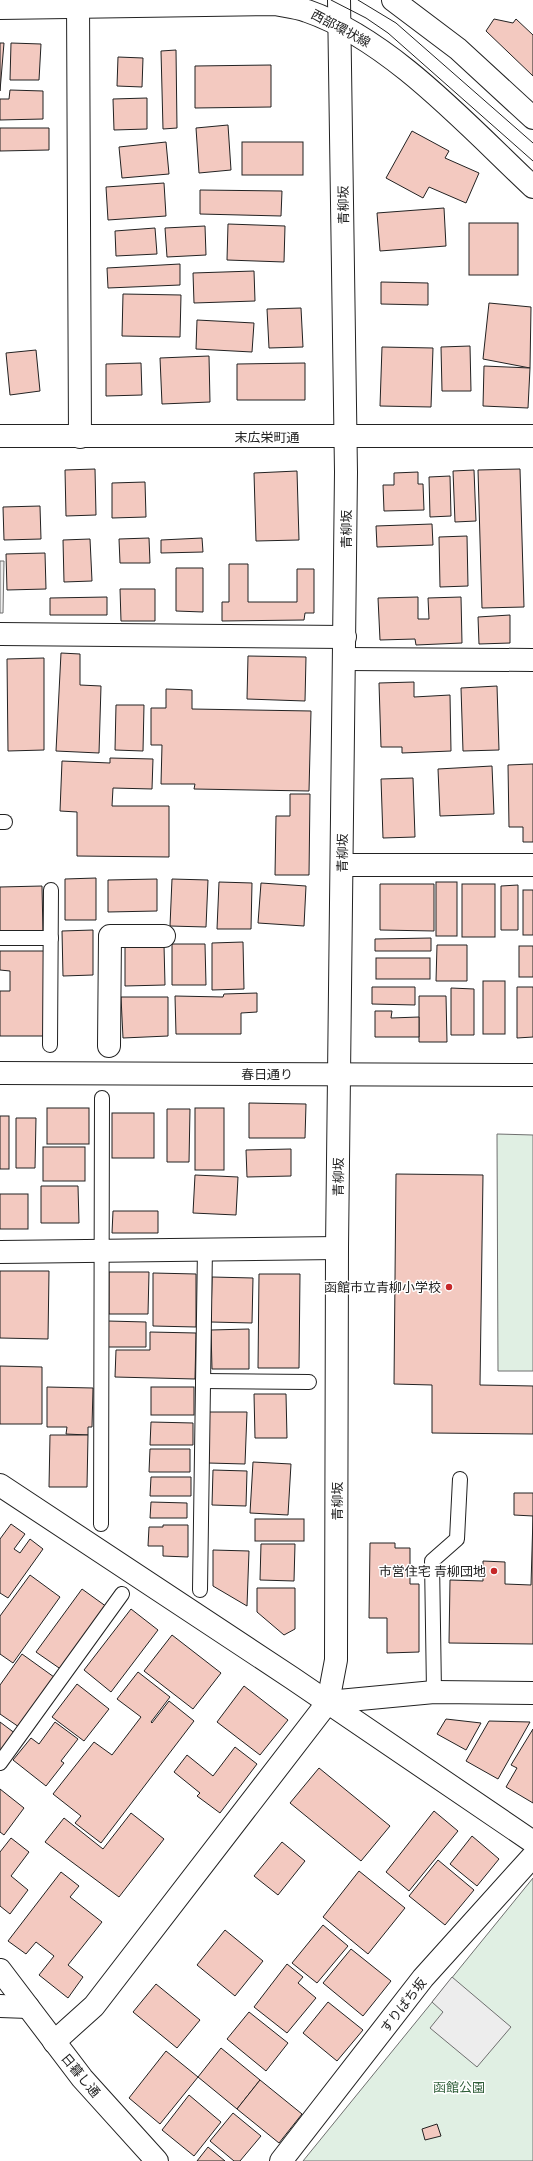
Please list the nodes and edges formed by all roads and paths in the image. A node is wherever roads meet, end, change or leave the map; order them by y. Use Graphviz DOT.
graph roads {
  1 [pos="339,1"];
  2 [pos="397,1"];
  3 [pos="78,4"];
  4 [pos="0,8"];
  5 [pos="339,25"];
  6 [pos="533,118"];
  7 [pos="533,187"];
  8 [pos="0,436"];
  9 [pos="80,436"];
  10 [pos="533,436"];
  11 [pos="346,437"];
  12 [pos="0,634"];
  13 [pos="345,637"];
  14 [pos="345,658"];
  15 [pos="533,660"];
  16 [pos="342,864"];
  17 [pos="533,865"];
  18 [pos="51,890"];
  19 [pos="164,936"];
  20 [pos="0,938"];
  21 [pos="50,938"];
  22 [pos="50,1045"];
  23 [pos="109,1046"];
  24 [pos="0,1074"];
  25 [pos="339,1075"];
  26 [pos="533,1075"];
  27 [pos="102,1098"];
  28 [pos="205,1248"];
  29 [pos="337,1248"];
  30 [pos="102,1250"];
  31 [pos="0,1252"];
  32 [pos="204,1381"];
  33 [pos="309,1382"];
  34 [pos="460,1479"];
  35 [pos="0,1485"];
  36 [pos="101,1524"];
  37 [pos="200,1590"];
  38 [pos="122,1594"];
  39 [pos="434,1692"];
  40 [pos="533,1693"];
  41 [pos="328,1702"];
  42 [pos="0,1764"];
  43 [pos="533,1842"];
  44 [pos="533,1856"];
  45 [pos="0,1970"];
  46 [pos="0,2006"];
  47 [pos="28,2007"];
  48 [pos="54,2042"];
  49 [pos="157,2161"];
  50 [pos="281,2161"];
  1 -- 5 [label="street, 青柳坂"];
  2 -- 6 [label="street"];
  3 -- 4 [label="street, 西部環状線"];
  3 -- 5 [label="street, 西部環状線"];
  3 -- 9 [label="street"];
  5 -- 7 [label="street, 西部環状線"];
  5 -- 11 [label="street, 青柳坂"];
  8 -- 9 [label="street, 末広栄町通"];
  9 -- 11 [label="street, 末広栄町通"];
  10 -- 11 [label="street, 末広栄町通"];
  11 -- 13 [label="street, 青柳坂"];
  12 -- 13 [label="street"];
  13 -- 14 [label="street, 青柳坂"];
  14 -- 15 [label="street"];
  14 -- 16 [label="street, 青柳坂"];
  16 -- 17 [label="street"];
  16 -- 25 [label="street, 青柳坂"];
  18 -- 21 [label="lane"];
  19 -- 23 [label="street"];
  20 -- 21 [label="lane"];
  21 -- 22 [label="lane"];
  24 -- 25 [label="street, 春日通り"];
  25 -- 26 [label="street, 春日通り"];
  25 -- 29 [label="street, 青柳坂"];
  27 -- 30 [label="lane"];
  28 -- 29 [label="street"];
  28 -- 30 [label="street"];
  28 -- 32 [label="lane"];
  29 -- 41 [label="street, 青柳坂"];
  30 -- 31 [label="street"];
  30 -- 36 [label="lane"];
  32 -- 33 [label="lane"];
  32 -- 37 [label="lane"];
  34 -- 39 [label="lane"];
  35 -- 41 [label="street"];
  38 -- 42 [label="lane"];
  39 -- 40 [label="street"];
  39 -- 41 [label="street"];
  41 -- 43 [label="street"];
  41 -- 48 [label="street"];
  44 -- 50 [label="street, すりばち坂"];
  45 -- 47 [label="street, 日暮し通"];
  46 -- 47 [label="street"];
  47 -- 48 [label="street, 日暮し通"];
  48 -- 49 [label="street, 日暮し通"];
}
